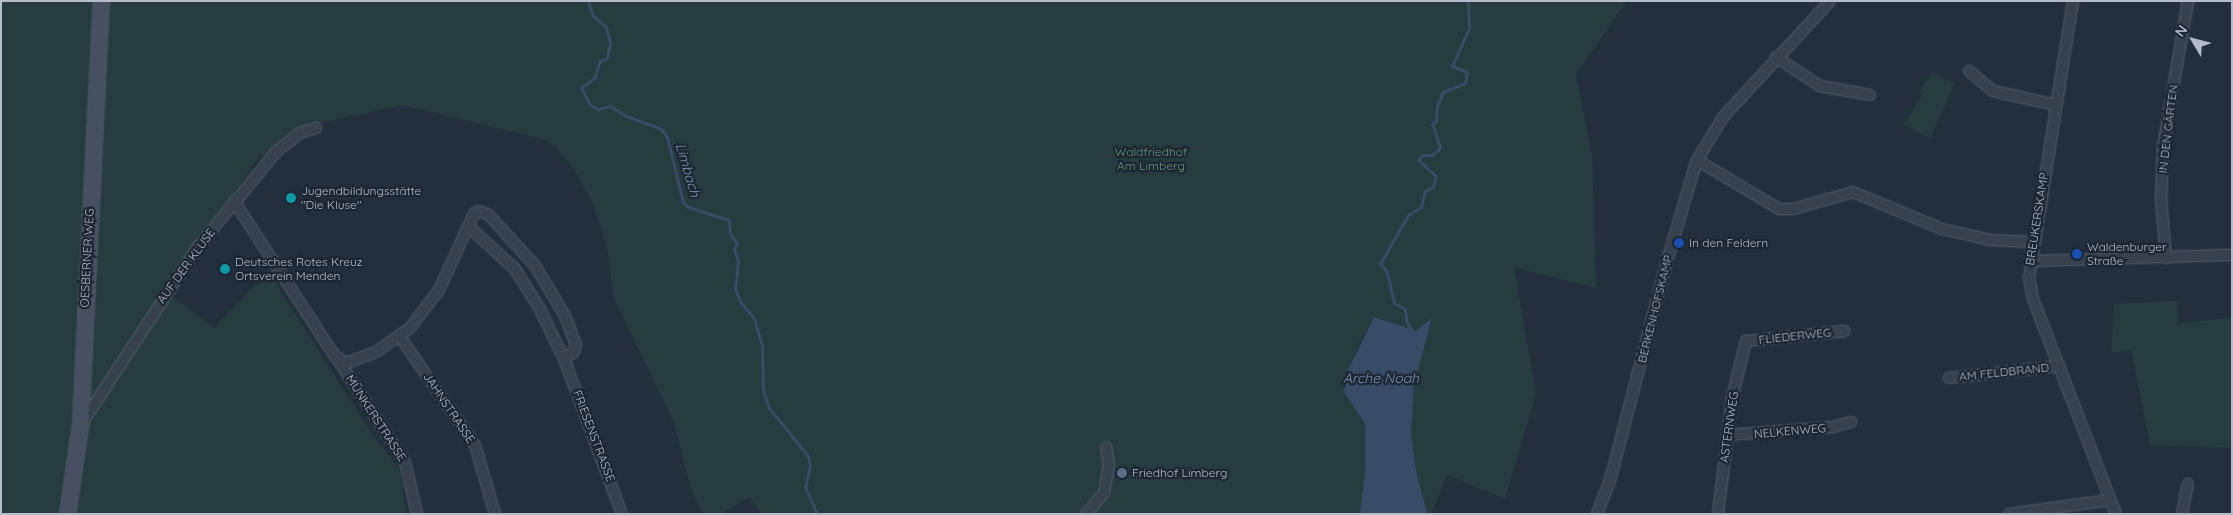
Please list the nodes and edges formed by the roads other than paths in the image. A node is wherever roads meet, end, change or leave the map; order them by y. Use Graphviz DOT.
graph roads {
  1 [pos="101,1"];
  2 [pos="1830,1"];
  3 [pos="2072,1"];
  4 [pos="2188,1"];
  5 [pos="1776,57"];
  6 [pos="1969,71"];
  7 [pos="1870,95"];
  8 [pos="2056,105"];
  9 [pos="316,128"];
  10 [pos="1697,160"];
  11 [pos="234,202"];
  12 [pos="468,226"];
  13 [pos="2033,242"];
  14 [pos="2232,255"];
  15 [pos="2166,258"];
  16 [pos="2030,261"];
  17 [pos="1844,331"];
  18 [pos="400,336"];
  19 [pos="1746,341"];
  20 [pos="336,357"];
  21 [pos="564,359"];
  22 [pos="2059,366"];
  23 [pos="1949,378"];
  24 [pos="1851,422"];
  25 [pos="80,426"];
  26 [pos="1728,435"];
  27 [pos="1106,447"];
  28 [pos="2188,484"];
  29 [pos="2110,500"];
  30 [pos="67,514"];
  31 [pos="417,514"];
  32 [pos="495,514"];
  33 [pos="622,514"];
  34 [pos="1086,514"];
  35 [pos="1597,514"];
  36 [pos="1718,514"];
  37 [pos="2009,514"];
  38 [pos="2116,514"];
  39 [pos="2182,514"];
  1 -- 25 [label="street, OESBERNER WEG"];
  2 -- 5 [label="street, BERKENHOFSKAMP"];
  3 -- 8 [label="street, BREUKERSKAMP"];
  4 -- 15 [label="street, IN DEN GÄRTEN"];
  5 -- 7 [label="street"];
  5 -- 10 [label="street, BERKENHOFSKAMP"];
  6 -- 8 [label="street"];
  8 -- 13 [label="street, BREUKERSKAMP"];
  9 -- 11 [label="street, AUF DER KLUSE"];
  10 -- 13 [label="street"];
  10 -- 35 [label="street, BERKENHOFSKAMP"];
  11 -- 20 [label="street, MÜNKERSTRASSE"];
  11 -- 25 [label="street, AUF DER KLUSE"];
  12 -- 18 [label="street"];
  12 -- 21 [label="street, FRIESENSTRASSE"];
  12 -- 21 [label="street"];
  13 -- 16 [label="street, BREUKERSKAMP"];
  14 -- 15 [label="street"];
  15 -- 16 [label="street"];
  16 -- 22 [label="street, BREUKERSKAMP"];
  17 -- 19 [label="street, FLIEDERWEG"];
  18 -- 20 [label="street"];
  18 -- 32 [label="street, JAHNSTRASSE"];
  19 -- 26 [label="street, ASTERNWEG"];
  20 -- 31 [label="street, MÜNKERSTRASSE"];
  21 -- 33 [label="street, FRIESENSTRASSE"];
  22 -- 23 [label="street, AM FELDBRAND"];
  22 -- 29 [label="street, BREUKERSKAMP"];
  24 -- 26 [label="street, NELKENWEG"];
  25 -- 30 [label="street, OESBERNER WEG"];
  26 -- 36 [label="street, ASTERNWEG"];
  27 -- 34 [label="street"];
  28 -- 39 [label="street"];
  29 -- 37 [label="street"];
  29 -- 38 [label="street, BREUKERSKAMP"];
}
